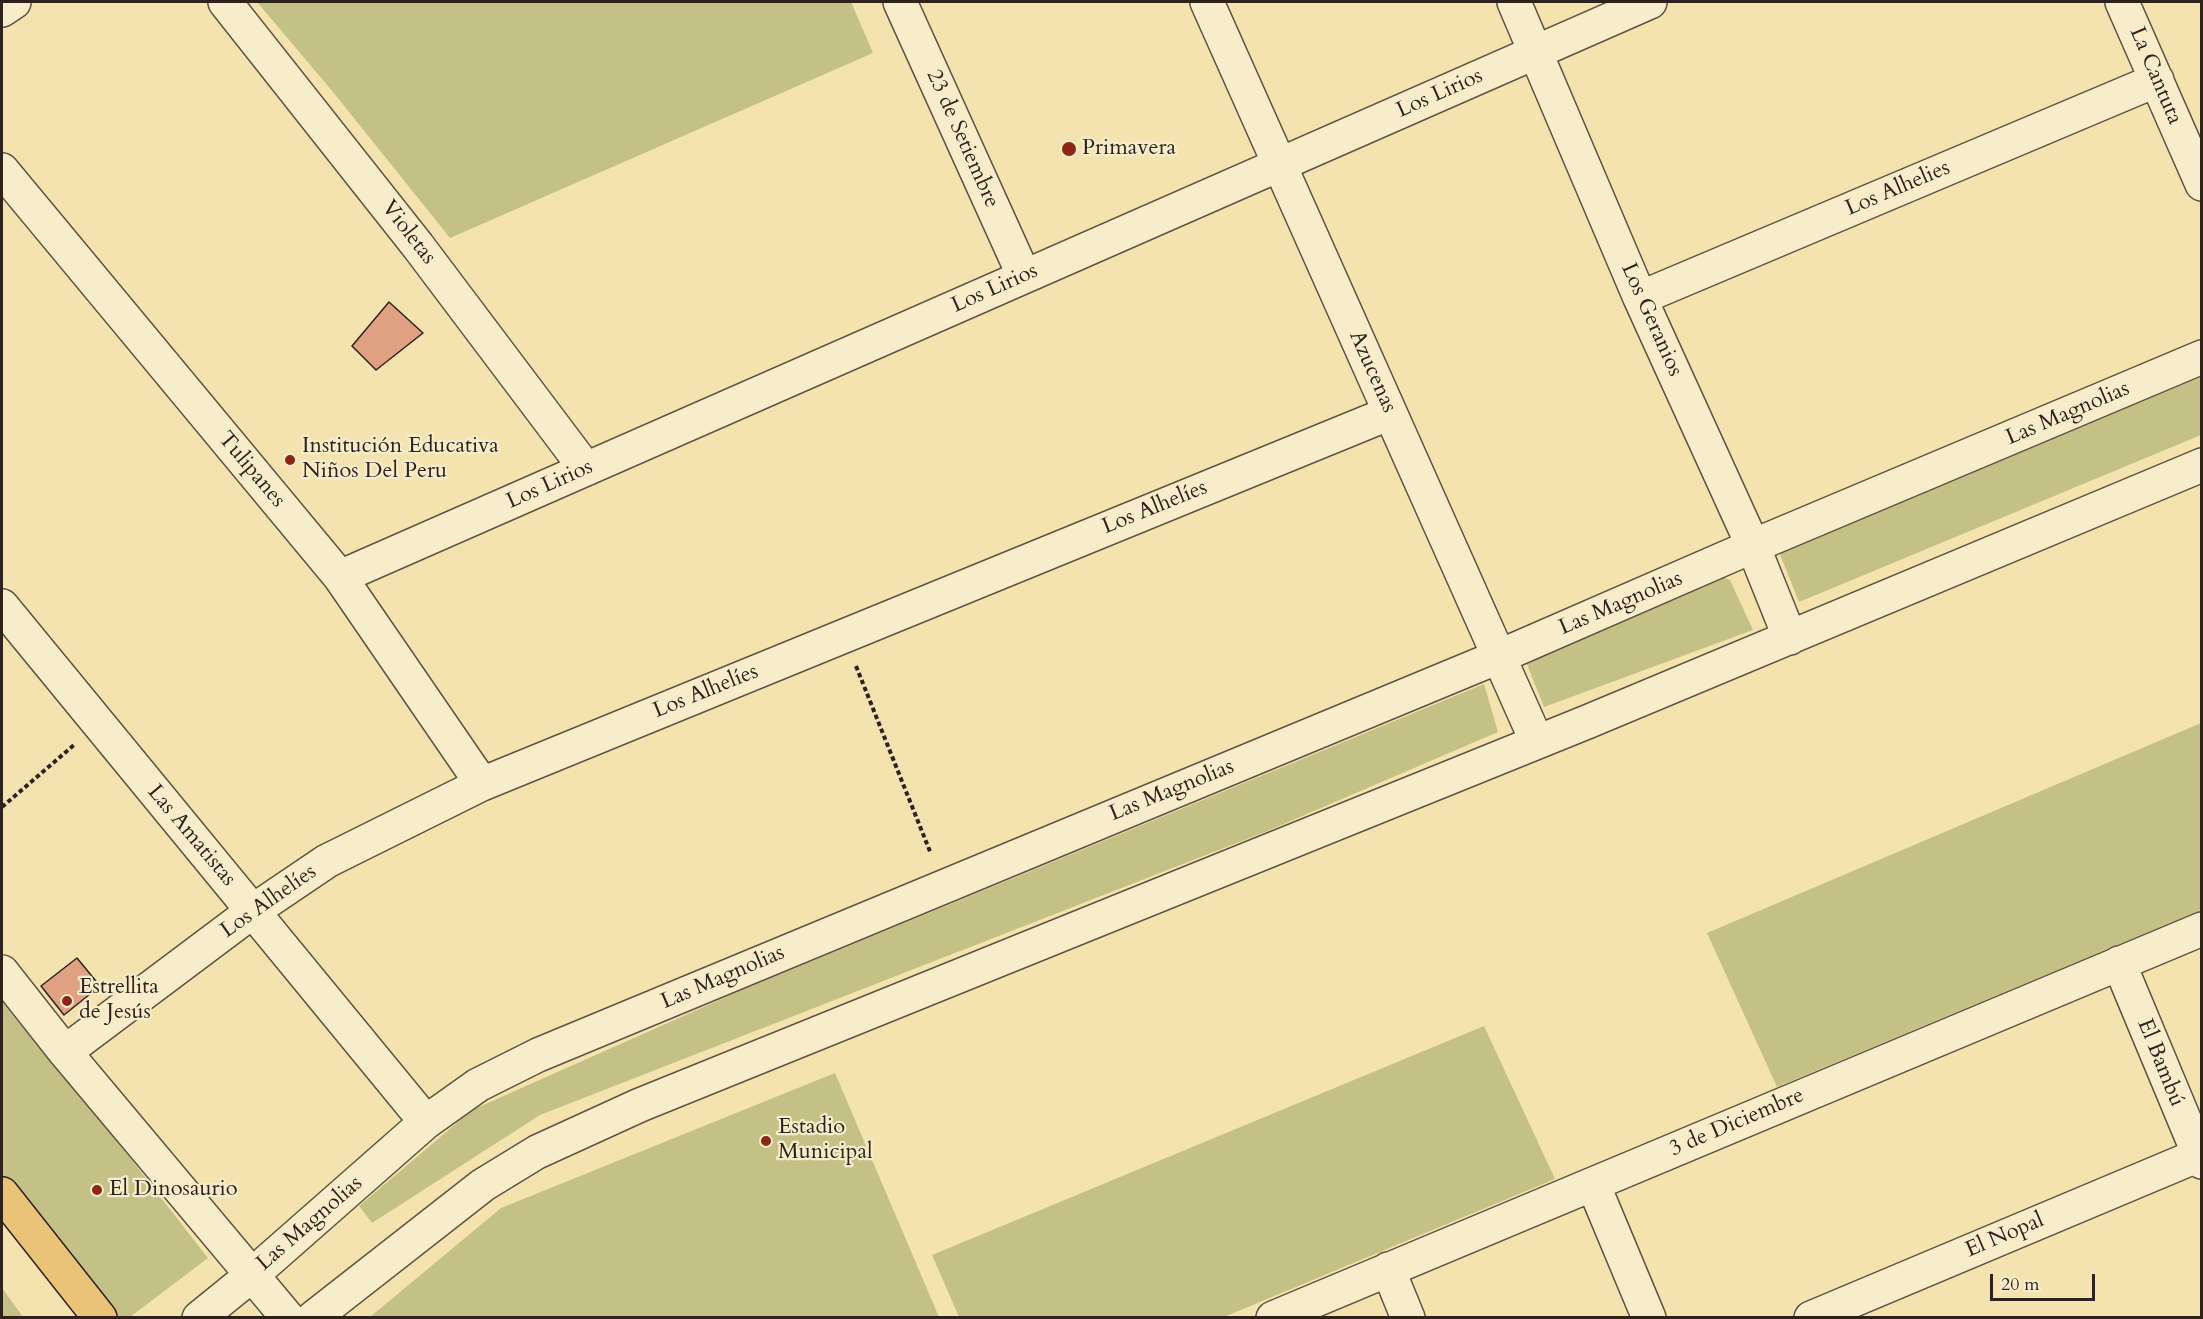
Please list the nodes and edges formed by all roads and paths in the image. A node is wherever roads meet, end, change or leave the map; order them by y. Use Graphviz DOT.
graph roads {
  1 [pos="14,2"];
  2 [pos="225,2"];
  3 [pos="900,2"];
  4 [pos="1207,2"];
  5 [pos="1514,2"];
  6 [pos="1650,2"];
  7 [pos="2122,2"];
  8 [pos="2,10"];
  9 [pos="1536,51"];
  10 [pos="2157,80"];
  11 [pos="1279,164"];
  12 [pos="2198,168"];
  13 [pos="2,170"];
  14 [pos="1024,276"];
  15 [pos="1640,298"];
  16 [pos="2202,357"];
  17 [pos="1390,413"];
  18 [pos="2202,465"];
  19 [pos="586,469"];
  20 [pos="1753,546"];
  21 [pos="340,577"];
  22 [pos="2,606"];
  23 [pos="844,635"];
  24 [pos="1790,638"];
  25 [pos="1498,657"];
  26 [pos="99,724"];
  27 [pos="1537,742"];
  28 [pos="482,784"];
  29 [pos="2,807"];
  30 [pos="944,886"];
  31 [pos="253,910"];
  32 [pos="2202,929"];
  33 [pos="2119,963"];
  34 [pos="2,972"];
  35 [pos="64,1052"];
  36 [pos="426,1122"];
  37 [pos="2200,1159"];
  38 [pos="1593,1184"];
  39 [pos="2,1194"];
  40 [pos="1388,1269"];
  41 [pos="252,1275"];
  42 [pos="100,1317"];
  43 [pos="199,1317"];
  44 [pos="288,1317"];
  45 [pos="313,1317"];
  46 [pos="1273,1317"];
  47 [pos="1408,1317"];
  48 [pos="1649,1317"];
  49 [pos="1811,1317"];
  1 -- 8 [label="street"];
  2 -- 19 [label="street, Violetas"];
  3 -- 14 [label="street, 23 de Setiembre"];
  4 -- 11 [label="street, Azucenas"];
  5 -- 9 [label="street, Los Geranios"];
  6 -- 9 [label="street, Los Lirios"];
  7 -- 10 [label="street, La Cantuta"];
  9 -- 11 [label="street, Los Lirios"];
  9 -- 15 [label="street, Los Geranios"];
  10 -- 12 [label="street, La Cantuta"];
  10 -- 15 [label="street, Los Alhelies"];
  11 -- 14 [label="street, Los Lirios"];
  11 -- 17 [label="street, Azucenas"];
  13 -- 21 [label="street, Tulipanes"];
  14 -- 19 [label="street, Los Lirios"];
  15 -- 20 [label="street, Los Geranios"];
  16 -- 20 [label="street, Las Magnolias"];
  17 -- 23 [label="street, Los Alhelíes"];
  17 -- 25 [label="street, Azucenas"];
  18 -- 24 [label="street"];
  19 -- 21 [label="street, Los Lirios"];
  20 -- 24 [label="street, Los Geranios"];
  20 -- 25 [label="street, Las Magnolias"];
  21 -- 28 [label="street, Tulipanes"];
  22 -- 26 [label="street, Las Amatistas"];
  23 -- 28 [label="street, Los Alhelíes"];
  23 -- 30 [label="path"];
  24 -- 27 [label="street"];
  25 -- 27 [label="street, Azucenas"];
  25 -- 30 [label="street, Las Magnolias"];
  26 -- 29 [label="path"];
  26 -- 31 [label="street, Las Amatistas"];
  27 -- 45 [label="street"];
  28 -- 31 [label="street, Los Alhelíes"];
  30 -- 36 [label="street, Las Magnolias"];
  31 -- 35 [label="street, Los Alhelíes"];
  31 -- 36 [label="street, Las Amatistas"];
  32 -- 33 [label="street, 3 de Diciembre"];
  33 -- 37 [label="street, El Bambú"];
  33 -- 38 [label="street, 3 de Diciembre"];
  34 -- 35 [label="street"];
  35 -- 41 [label="street"];
  36 -- 41 [label="street, Las Magnolias"];
  37 -- 49 [label="street, El Nopal"];
  38 -- 40 [label="street, 3 de Diciembre"];
  38 -- 48 [label="street"];
  39 -- 42 [label="main road"];
  40 -- 46 [label="street, 3 de Diciembre"];
  40 -- 47 [label="street"];
  41 -- 43 [label="street, Las Magnolias"];
  41 -- 44 [label="street"];
}
